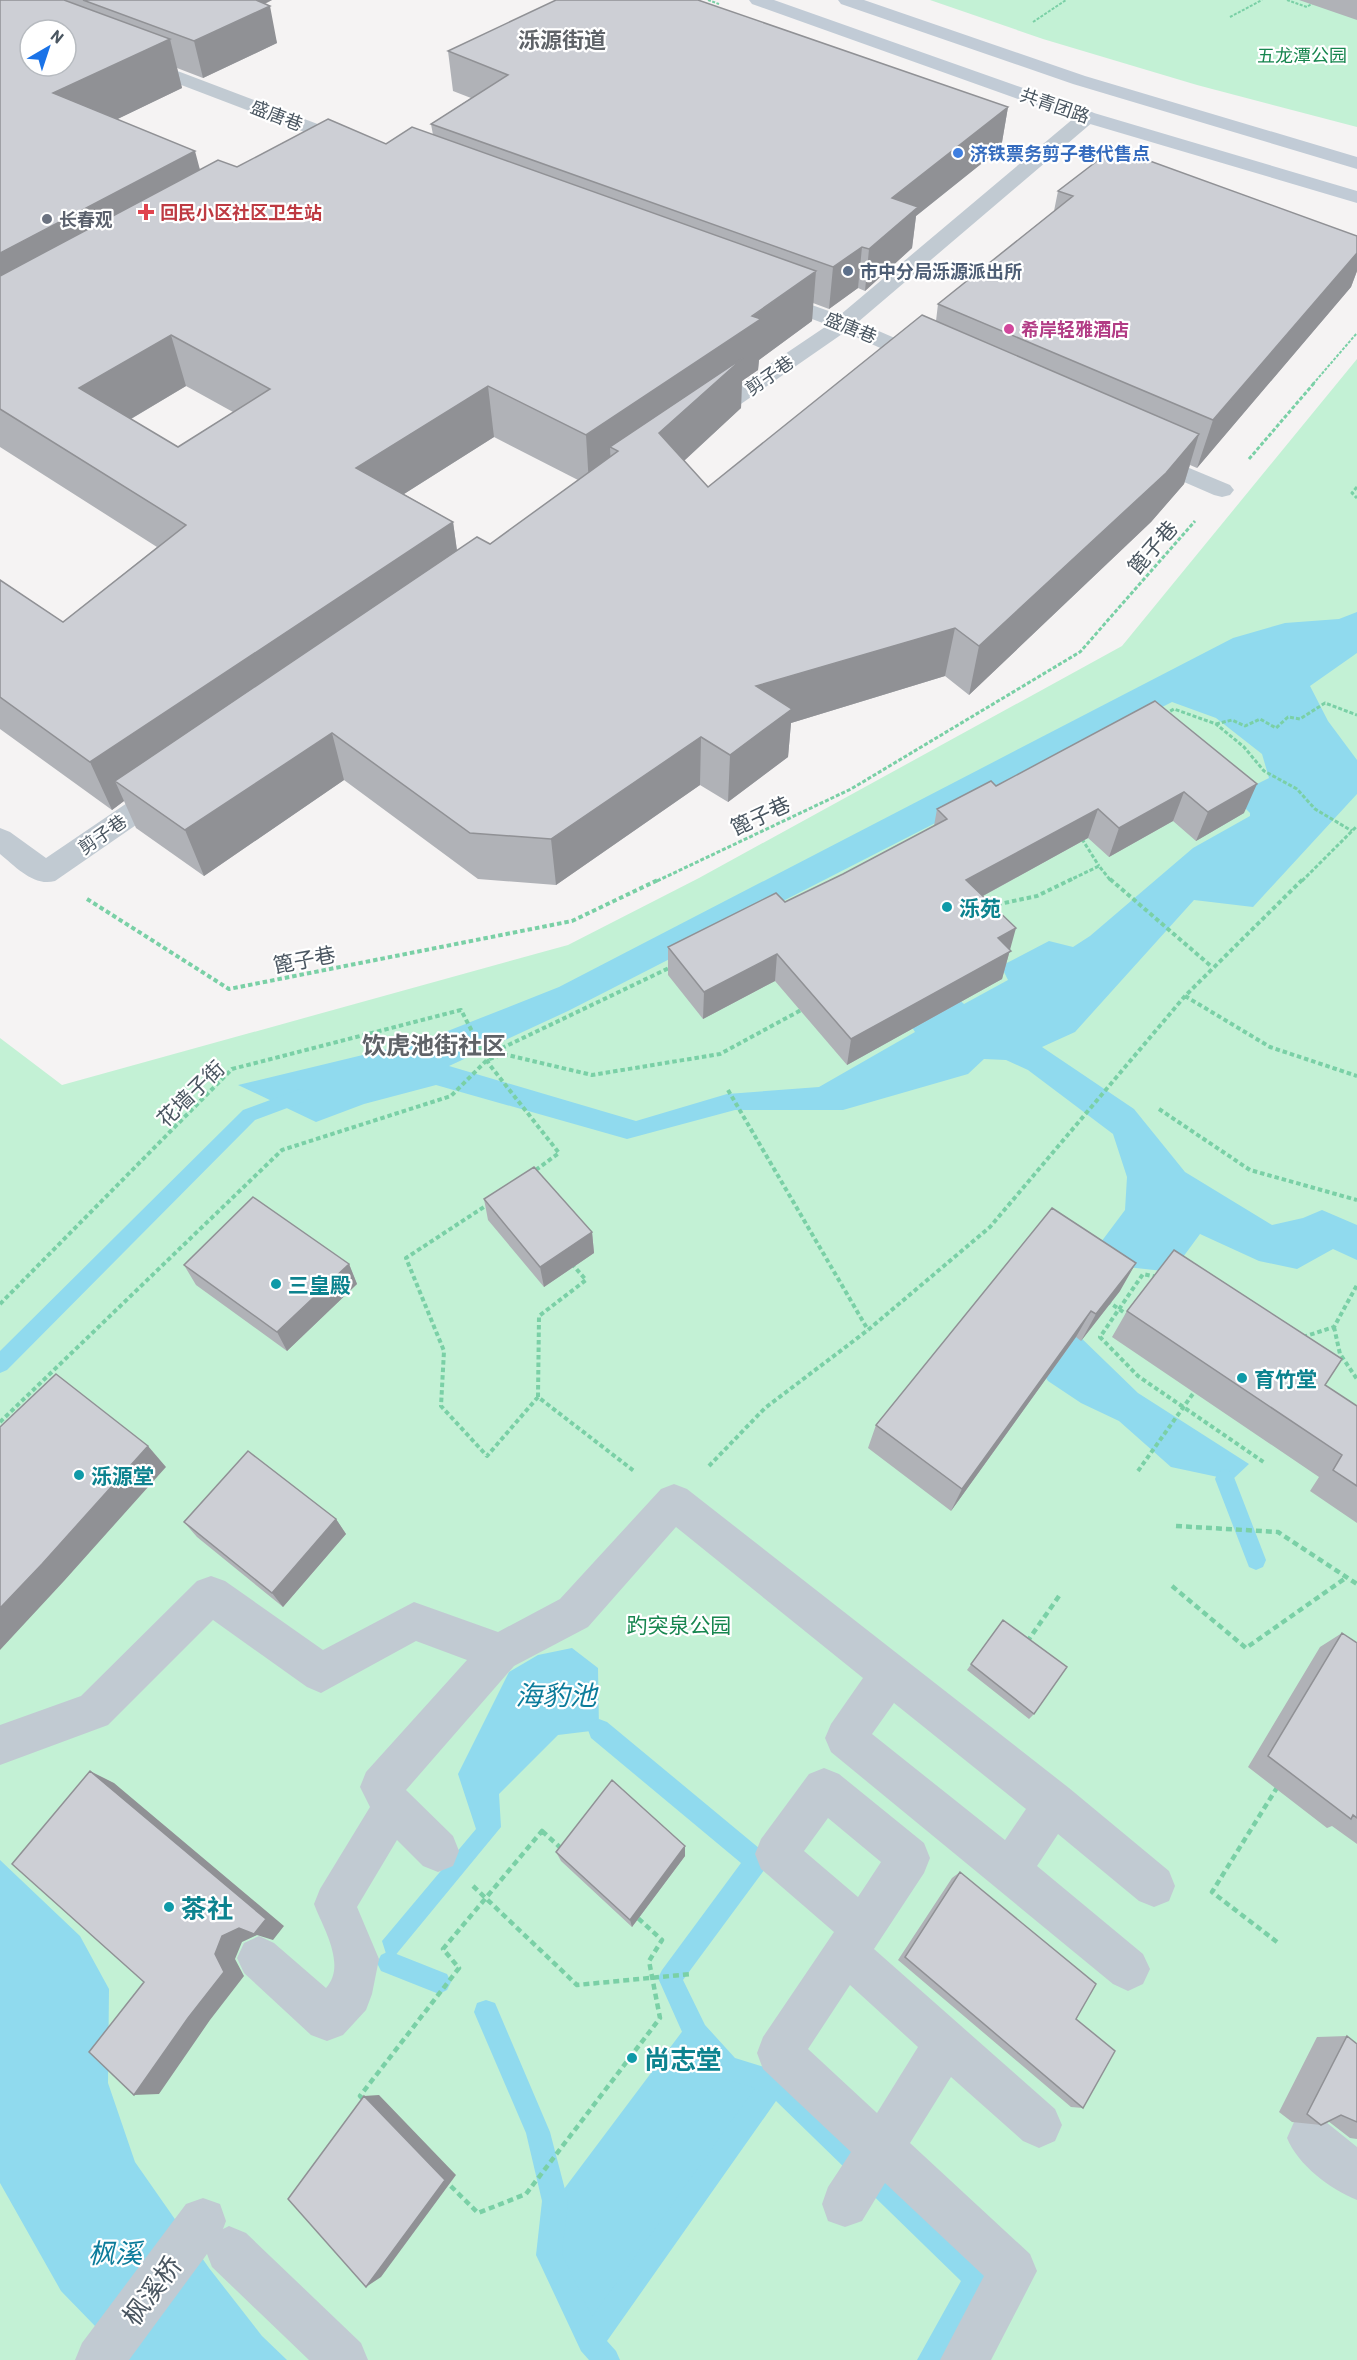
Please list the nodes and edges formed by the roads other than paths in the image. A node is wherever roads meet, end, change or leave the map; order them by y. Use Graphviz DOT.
graph roads {
  1 [pos="758,0"];
  2 [pos="847,0"];
  3 [pos="78,40"];
  4 [pos="1087,117"];
  5 [pos="340,139"];
  6 [pos="319,150"];
  7 [pos="374,151"];
  8 [pos="1357,163"];
  9 [pos="1357,196"];
  10 [pos="754,290"];
  11 [pos="843,323"];
  12 [pos="951,371"];
  13 [pos="683,434"];
  14 [pos="1125,447"];
  15 [pos="1222,490"];
  16 [pos="183,778"];
  17 [pos="0,839"];
  18 [pos="500,1652"];
  19 [pos="889,1675"];
  20 [pos="0,1745"];
  21 [pos="1054,1803"];
  22 [pos="393,1807"];
  23 [pos="438,1851"];
  24 [pos="1009,1871"];
  25 [pos="1154,1886"];
  26 [pos="259,1958"];
  27 [pos="1128,1969"];
  28 [pos="947,2043"];
  29 [pos="1039,2125"];
  30 [pos="1310,2138"];
  31 [pos="881,2146"];
  32 [pos="1357,2177"];
  33 [pos="844,2204"];
  34 [pos="99,2360"];
  35 [pos="344,2360"];
  36 [pos="964,2360"];
  1 -- 4 [label="main road, 共青团路"];
  2 -- 8 [label="main road, 共青团路"];
  3 -- 5 [label="street, 盛唐巷"];
  4 -- 9 [label="main road, 共青团路"];
  4 -- 11 [label="street, 剪子巷"];
  5 -- 6 [label="street"];
  5 -- 7 [label="street, 盛唐巷"];
  10 -- 11 [label="street, 盛唐巷"];
  11 -- 12 [label="street, 盛唐巷"];
  11 -- 13 [label="street, 剪子巷"];
  14 -- 15 [label="street"];
  16 -- 17 [label="street, 剪子巷"];
  18 -- 19 [label="street"];
  18 -- 20 [label="street"];
  18 -- 22 [label="street"];
  19 -- 21 [label="street"];
  19 -- 24 [label="street"];
  21 -- 24 [label="street"];
  21 -- 25 [label="street"];
  22 -- 23 [label="street"];
  22 -- 26 [label="street"];
  24 -- 27 [label="street"];
  28 -- 29 [label="street"];
  28 -- 31 [label="street"];
  28 -- 31 [label="street"];
  30 -- 32 [label="street"];
  31 -- 33 [label="street"];
  31 -- 36 [label="street"];
  34 -- 35 [label="street, 枫溪桥"];
}
